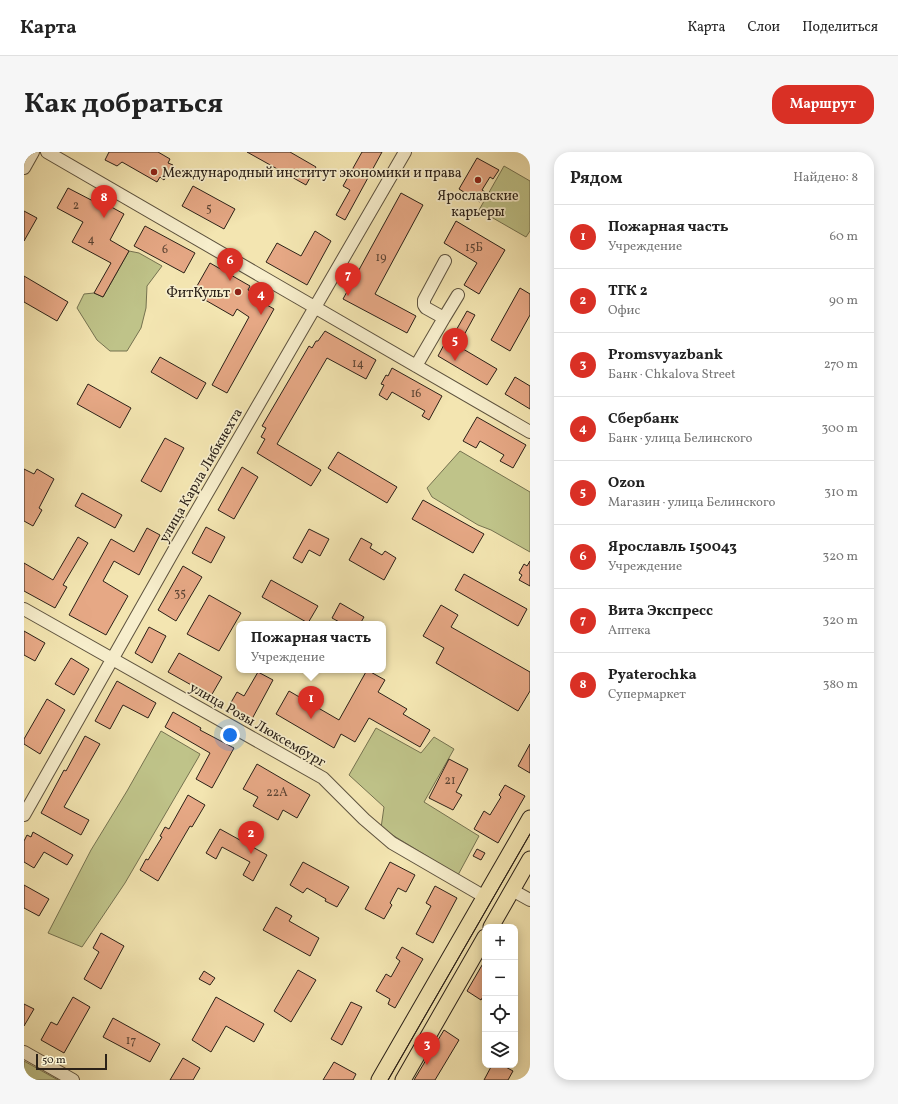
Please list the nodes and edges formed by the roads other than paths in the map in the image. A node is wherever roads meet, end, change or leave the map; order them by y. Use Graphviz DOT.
graph roads {
  1 [pos="33,152"];
  2 [pos="47,152"];
  3 [pos="405,152"];
  4 [pos="24,168"];
  5 [pos="445,262"];
  6 [pos="458,295"];
  7 [pos="316,307"];
  8 [pos="444,318"];
  9 [pos="416,366"];
  10 [pos="530,432"];
  11 [pos="24,609"];
  12 [pos="113,659"];
  13 [pos="24,816"];
  14 [pos="530,818"];
  15 [pos="530,859"];
  16 [pos="512,890"];
  17 [pos="485,897"];
  18 [pos="530,900"];
  19 [pos="493,924"];
  20 [pos="482,943"];
  21 [pos="24,1052"];
  22 [pos="73,1080"];
  23 [pos="379,1080"];
  24 [pos="403,1080"];
  1 -- 4 [label="street"];
  2 -- 7 [label="street"];
  3 -- 7 [label="street, улица Карла Либкнехта"];
  5 -- 8 [label="street"];
  6 -- 8 [label="street"];
  7 -- 9 [label="street"];
  7 -- 12 [label="street, улица Карла Либкнехта"];
  8 -- 9 [label="street"];
  9 -- 10 [label="street"];
  11 -- 12 [label="street, улица Розы Люксембург"];
  12 -- 13 [label="street, улица Карла Либкнехта"];
  12 -- 17 [label="street, улица Розы Люксембург"];
  14 -- 17 [label="main road"];
  15 -- 16 [label="main road"];
  16 -- 18 [label="street"];
  16 -- 19 [label="main road"];
  17 -- 23 [label="main road"];
  20 -- 24 [label="main road"];
  21 -- 22 [label="street"];
}
